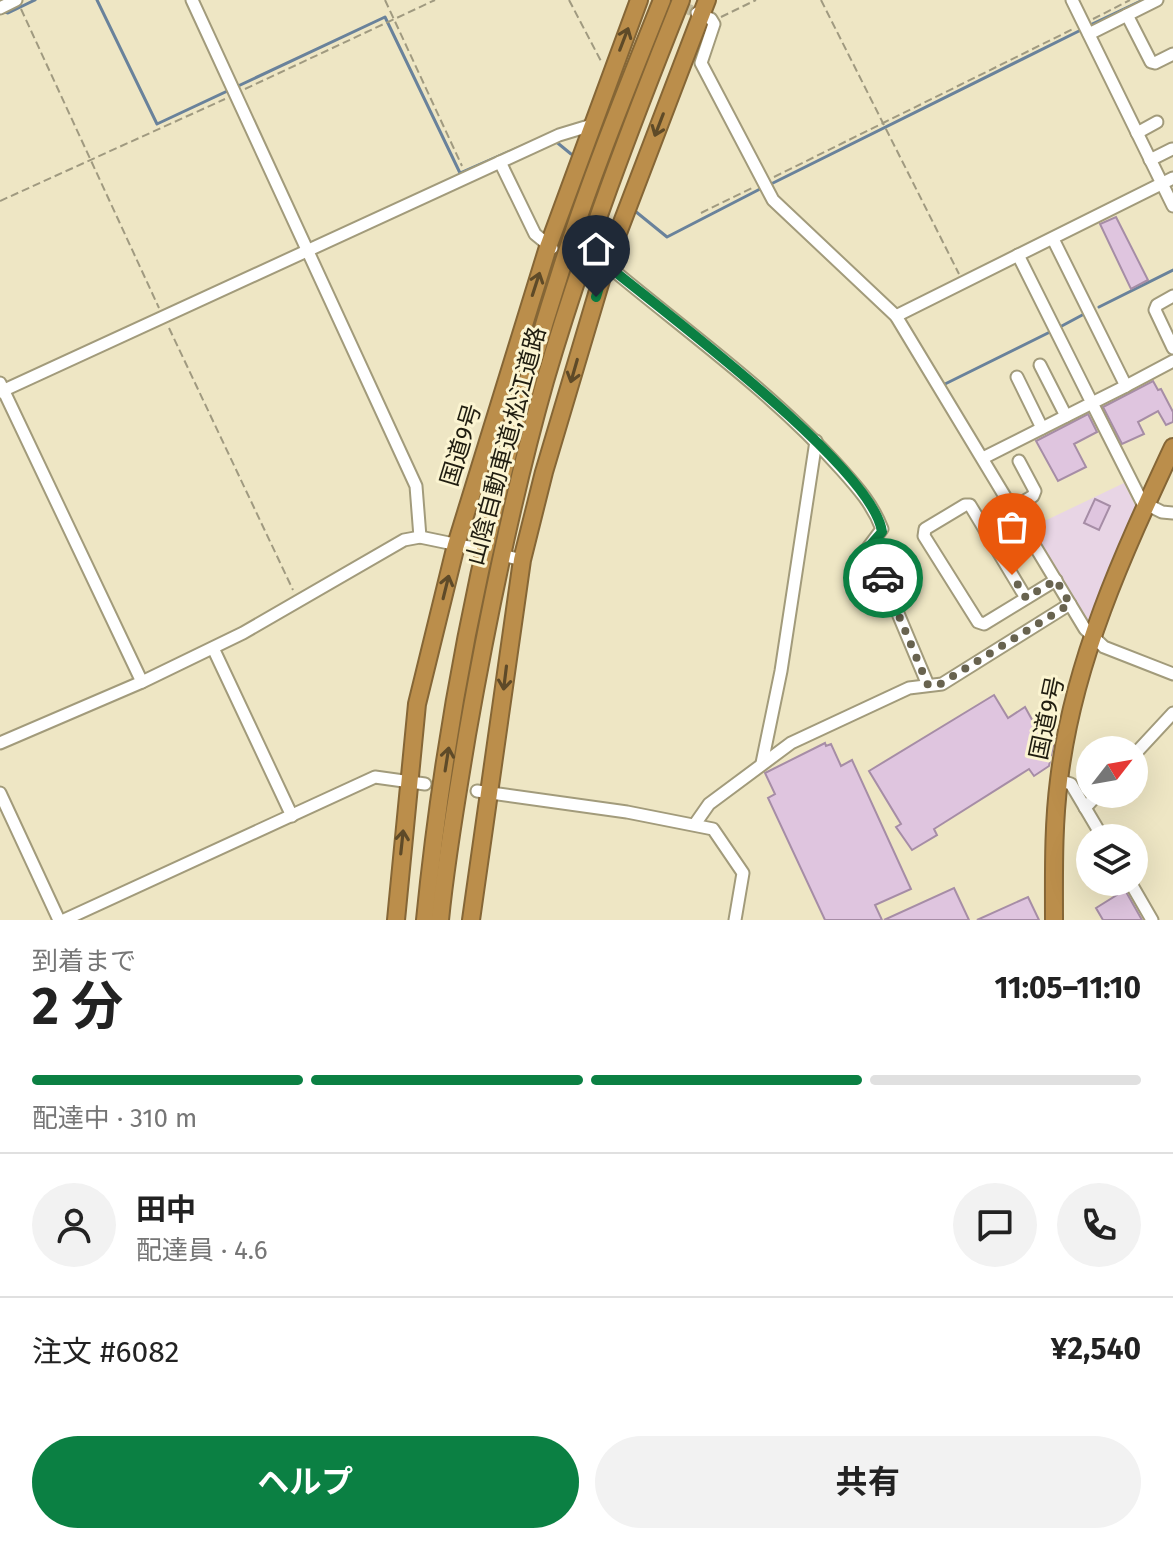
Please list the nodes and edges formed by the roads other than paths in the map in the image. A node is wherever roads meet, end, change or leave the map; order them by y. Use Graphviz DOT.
graph roads {
  1 [pos="192,0"];
  2 [pos="639,0"];
  3 [pos="662,0"];
  4 [pos="681,0"];
  5 [pos="1072,0"];
  6 [pos="1157,0"];
  7 [pos="18,4"];
  8 [pos="1,7"];
  9 [pos="704,12"];
  10 [pos="1127,15"];
  11 [pos="1086,28"];
  12 [pos="1173,54"];
  13 [pos="1157,122"];
  14 [pos="592,125"];
  15 [pos="1137,133"];
  16 [pos="1172,149"];
  17 [pos="1150,160"];
  18 [pos="500,162"];
  19 [pos="1167,181"];
  20 [pos="1173,206"];
  21 [pos="1053,239"];
  22 [pos="551,248"];
  23 [pos="309,249"];
  24 [pos="1018,255"];
  25 [pos="598,264"];
  26 [pos="1173,296"];
  27 [pos="896,316"];
  28 [pos="1173,348"];
  29 [pos="1173,361"];
  30 [pos="1040,365"];
  31 [pos="1017,377"];
  32 [pos="1126,386"];
  33 [pos="1,389"];
  34 [pos="1092,403"];
  35 [pos="1066,416"];
  36 [pos="1042,428"];
  37 [pos="816,441"];
  38 [pos="1173,447"];
  39 [pos="983,458"];
  40 [pos="1019,461"];
  41 [pos="1146,505"];
  42 [pos="1013,508"];
  43 [pos="1173,513"];
  44 [pos="420,537"];
  45 [pos="464,547"];
  46 [pos="1056,580"];
  47 [pos="1026,598"];
  48 [pos="1070,604"];
  49 [pos="1093,636"];
  50 [pos="213,648"];
  51 [pos="1173,674"];
  52 [pos="142,682"];
  53 [pos="928,685"];
  54 [pos="1173,713"];
  55 [pos="1148,740"];
  56 [pos="0,743"];
  57 [pos="762,763"];
  58 [pos="1059,780"];
  59 [pos="416,782"];
  60 [pos="484,792"];
  61 [pos="0,793"];
  62 [pos="1076,793"];
  63 [pos="1085,808"];
  64 [pos="292,816"];
  65 [pos="695,824"];
  66 [pos="1095,824"];
  67 [pos="1138,896"];
  68 [pos="62,920"];
  69 [pos="396,920"];
  70 [pos="425,920"];
  71 [pos="440,920"];
  72 [pos="471,920"];
  73 [pos="735,920"];
  74 [pos="1054,920"];
  75 [pos="1152,920"];
  1 -- 23 [label="street"];
  14 -- 2 [label="highway, 国道9号, one-way"];
  70 -- 3 [label="highway, 山陰自動車道;松江道路, one-way"];
  4 -- 71 [label="highway, 山陰自動車道;松江道路"];
  5 -- 11 [label="street"];
  6 -- 10 [label="street"];
  7 -- 8 [label="street"];
  9 -- 25 [label="highway, one-way"];
  9 -- 27 [label="street"];
  10 -- 11 [label="street"];
  10 -- 12 [label="street"];
  11 -- 15 [label="street"];
  13 -- 15 [label="street"];
  14 -- 18 [label="street"];
  14 -- 22 [label="highway, 国道9号"];
  15 -- 17 [label="street"];
  16 -- 17 [label="street"];
  17 -- 19 [label="street"];
  18 -- 22 [label="street"];
  18 -- 23 [label="street"];
  19 -- 20 [label="street"];
  19 -- 21 [label="street"];
  21 -- 24 [label="street"];
  21 -- 32 [label="street"];
  45 -- 22 [label="highway, 国道9号, one-way"];
  23 -- 33 [label="street"];
  23 -- 44 [label="street"];
  24 -- 27 [label="street"];
  24 -- 34 [label="street"];
  25 -- 37 [label="street"];
  25 -- 60 [label="highway, one-way"];
  26 -- 28 [label="street"];
  27 -- 39 [label="street"];
  29 -- 32 [label="street"];
  30 -- 35 [label="street"];
  31 -- 36 [label="street"];
  32 -- 34 [label="street"];
  33 -- 52 [label="street"];
  34 -- 35 [label="street"];
  34 -- 41 [label="street"];
  35 -- 36 [label="street"];
  36 -- 39 [label="street"];
  37 -- 53 [label="street"];
  37 -- 57 [label="street"];
  38 -- 41 [label="highway, 国道9号"];
  39 -- 42 [label="street"];
  40 -- 42 [label="street"];
  41 -- 43 [label="street"];
  41 -- 49 [label="highway, 国道9号"];
  42 -- 46 [label="street"];
  44 -- 45 [label="street"];
  44 -- 50 [label="street"];
  59 -- 45 [label="highway, 国道9号, one-way"];
  46 -- 47 [label="street"];
  46 -- 48 [label="street"];
  47 -- 47 [label="street"];
  48 -- 49 [label="street"];
  48 -- 53 [label="street"];
  49 -- 51 [label="street"];
  49 -- 58 [label="highway, 国道9号"];
  50 -- 52 [label="street"];
  50 -- 64 [label="street"];
  52 -- 56 [label="street"];
  53 -- 57 [label="street"];
  54 -- 55 [label="street"];
  57 -- 65 [label="street"];
  58 -- 62 [label="street"];
  58 -- 74 [label="highway, 国道9号"];
  59 -- 64 [label="street"];
  69 -- 59 [label="highway, 国道9号, one-way"];
  60 -- 65 [label="street"];
  60 -- 72 [label="highway"];
  61 -- 68 [label="street"];
  63 -- 66 [label="street"];
  64 -- 68 [label="street"];
  65 -- 73 [label="street"];
  67 -- 75 [label="street"];
}
